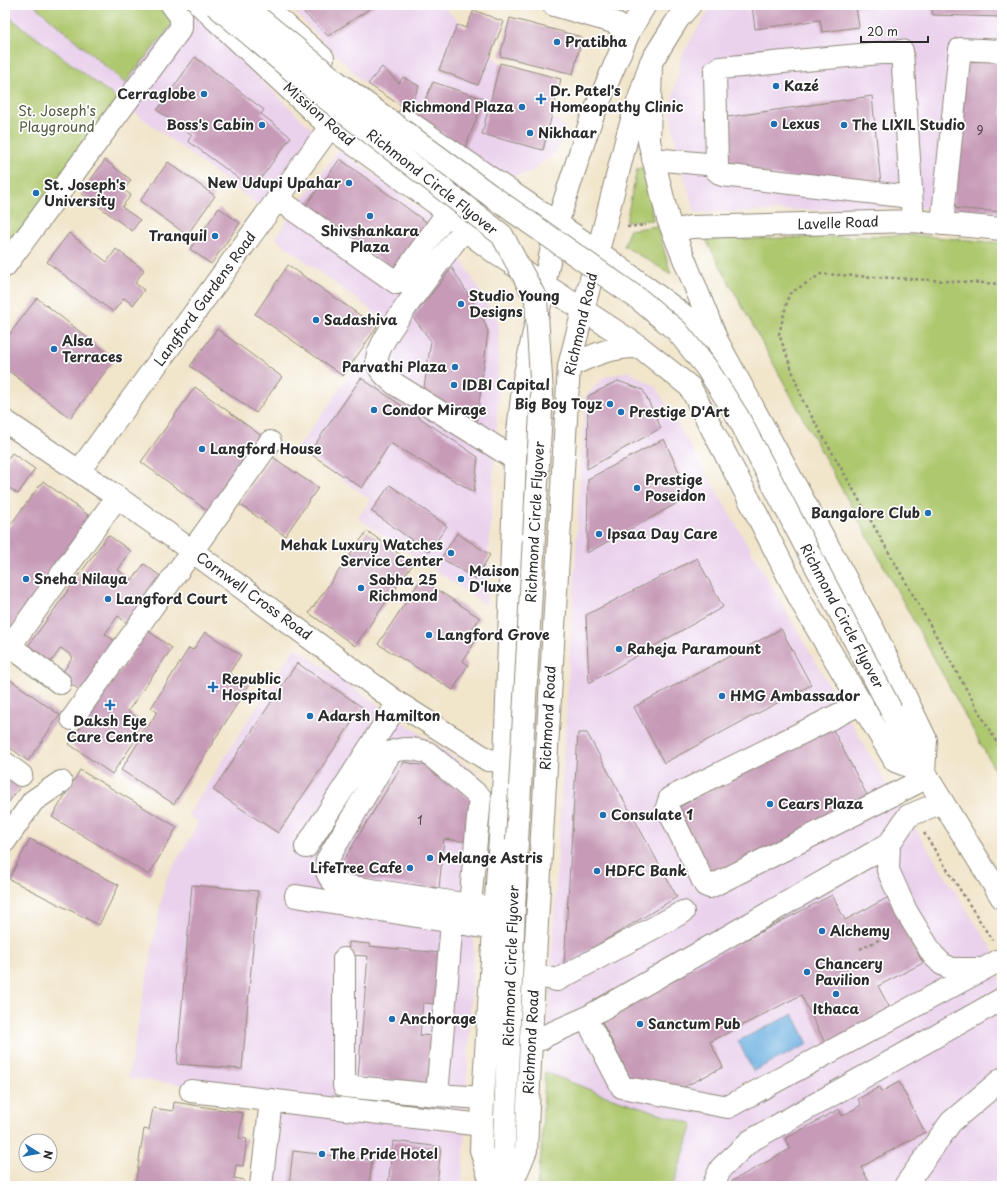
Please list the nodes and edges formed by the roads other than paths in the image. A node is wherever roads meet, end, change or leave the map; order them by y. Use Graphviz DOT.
graph roads {
  1 [pos="172,5"];
  2 [pos="200,5"];
  3 [pos="215,5"];
  4 [pos="243,5"];
  5 [pos="264,5"];
  6 [pos="554,5"];
  7 [pos="645,5"];
  8 [pos="690,5"];
  9 [pos="629,32"];
  10 [pos="1002,51"];
  11 [pos="651,62"];
  12 [pos="330,127"];
  13 [pos="653,159"];
  14 [pos="717,165"];
  15 [pos="920,165"];
  16 [pos="911,194"];
  17 [pos="278,199"];
  18 [pos="448,212"];
  19 [pos="912,221"];
  20 [pos="557,224"];
  21 [pos="942,224"];
  22 [pos="1002,229"];
  23 [pos="466,230"];
  24 [pos="673,231"];
  25 [pos="597,251"];
  26 [pos="5,266"];
  27 [pos="545,285"];
  28 [pos="582,311"];
  29 [pos="716,339"];
  30 [pos="640,347"];
  31 [pos="569,366"];
  32 [pos="5,421"];
  33 [pos="270,442"];
  34 [pos="515,459"];
  35 [pos="79,471"];
  36 [pos="117,497"];
  37 [pos="192,551"];
  38 [pos="7,645"];
  39 [pos="60,683"];
  40 [pos="862,703"];
  41 [pos="398,704"];
  42 [pos="72,719"];
  43 [pos="505,761"];
  44 [pos="926,775"];
  45 [pos="61,782"];
  46 [pos="942,802"];
  47 [pos="5,841"];
  48 [pos="889,844"];
  49 [pos="306,847"];
  50 [pos="296,896"];
  51 [pos="1002,898"];
  52 [pos="470,906"];
  53 [pos="496,908"];
  54 [pos="683,912"];
  55 [pos="452,922"];
  56 [pos="495,929"];
  57 [pos="344,959"];
  58 [pos="1002,959"];
  59 [pos="981,969"];
  60 [pos="534,975"];
  61 [pos="1002,999"];
  62 [pos="586,1018"];
  63 [pos="532,1038"];
  64 [pos="1002,1078"];
  65 [pos="191,1091"];
  66 [pos="437,1095"];
  67 [pos="482,1098"];
  68 [pos="271,1100"];
  69 [pos="482,1125"];
  70 [pos="261,1186"];
  71 [pos="492,1186"];
  72 [pos="502,1186"];
  73 [pos="511,1186"];
  74 [pos="713,1186"];
  75 [pos="905,1186"];
  1 -- 26 [label="main road"];
  2 -- 12 [label="main road, Mission Road"];
  3 -- 72 [label="main road, Richmond Circle Flyover, bridge"];
  4 -- 44 [label="main road, Richmond Circle Flyover, bridge"];
  5 -- 20 [label="main road"];
  6 -- 9 [label="main road"];
  7 -- 9 [label="main road"];
  8 -- 11 [label="main road, Richmond Road"];
  9 -- 20 [label="main road"];
  10 -- 21 [label="main road"];
  11 -- 13 [label="main road"];
  11 -- 25 [label="main road, Richmond Road"];
  12 -- 17 [label="main road, Langford Gardens Road"];
  12 -- 18 [label="main road, Mission Road"];
  13 -- 14 [label="main road"];
  13 -- 24 [label="main road"];
  14 -- 16 [label="main road"];
  14 -- 16 [label="main road"];
  15 -- 16 [label="main road"];
  16 -- 19 [label="main road"];
  17 -- 18 [label="main road"];
  17 -- 35 [label="main road, Langford Gardens Road"];
  18 -- 23 [label="main road, Mission Road"];
  19 -- 21 [label="main road, Lavelle Road"];
  19 -- 24 [label="main road, Lavelle Road"];
  20 -- 25 [label="main road"];
  20 -- 27 [label="main road"];
  21 -- 22 [label="main road, Lavelle Road"];
  23 -- 27 [label="main road, Mission Road"];
  23 -- 34 [label="main road"];
  24 -- 29 [label="main road"];
  25 -- 28 [label="main road, Richmond Road"];
  25 -- 29 [label="main road"];
  27 -- 28 [label="main road, Mission Road"];
  27 -- 34 [label="main road"];
  28 -- 30 [label="main road, Mission Road"];
  28 -- 31 [label="main road, Richmond Road"];
  29 -- 44 [label="main road"];
  30 -- 31 [label="main road"];
  30 -- 40 [label="main road, Mission Road"];
  31 -- 60 [label="main road, Richmond Road"];
  32 -- 35 [label="main road, Cornwell Cross Road"];
  33 -- 37 [label="main road"];
  34 -- 43 [label="main road"];
  35 -- 36 [label="main road, Cornwell Cross Road"];
  36 -- 37 [label="main road, Cornwell Cross Road"];
  36 -- 38 [label="main road"];
  37 -- 41 [label="main road, Cornwell Cross Road"];
  37 -- 42 [label="main road"];
  38 -- 39 [label="main road"];
  40 -- 44 [label="main road, Mission Road"];
  40 -- 44 [label="main road"];
  41 -- 43 [label="main road, Cornwell Cross Road"];
  41 -- 49 [label="main road"];
  43 -- 53 [label="main road"];
  44 -- 46 [label="main road, Richmond Circle Flyover"];
  45 -- 47 [label="main road"];
  46 -- 48 [label="main road"];
  46 -- 51 [label="main road, Richmond Circle Flyover"];
  48 -- 59 [label="main road"];
  48 -- 62 [label="main road"];
  50 -- 55 [label="main road"];
  52 -- 52 [label="main road"];
  52 -- 53 [label="main road"];
  53 -- 56 [label="main road"];
  54 -- 60 [label="main road"];
  55 -- 56 [label="main road"];
  55 -- 66 [label="main road"];
  56 -- 67 [label="main road"];
  57 -- 66 [label="main road"];
  58 -- 59 [label="main road"];
  59 -- 62 [label="main road"];
  60 -- 63 [label="main road, Richmond Road"];
  61 -- 74 [label="main road"];
  62 -- 63 [label="main road"];
  63 -- 73 [label="main road, Richmond Road"];
  64 -- 75 [label="main road"];
  65 -- 68 [label="main road"];
  66 -- 67 [label="main road"];
  67 -- 69 [label="main road"];
  68 -- 69 [label="main road"];
  68 -- 70 [label="main road"];
  69 -- 71 [label="main road"];
}
